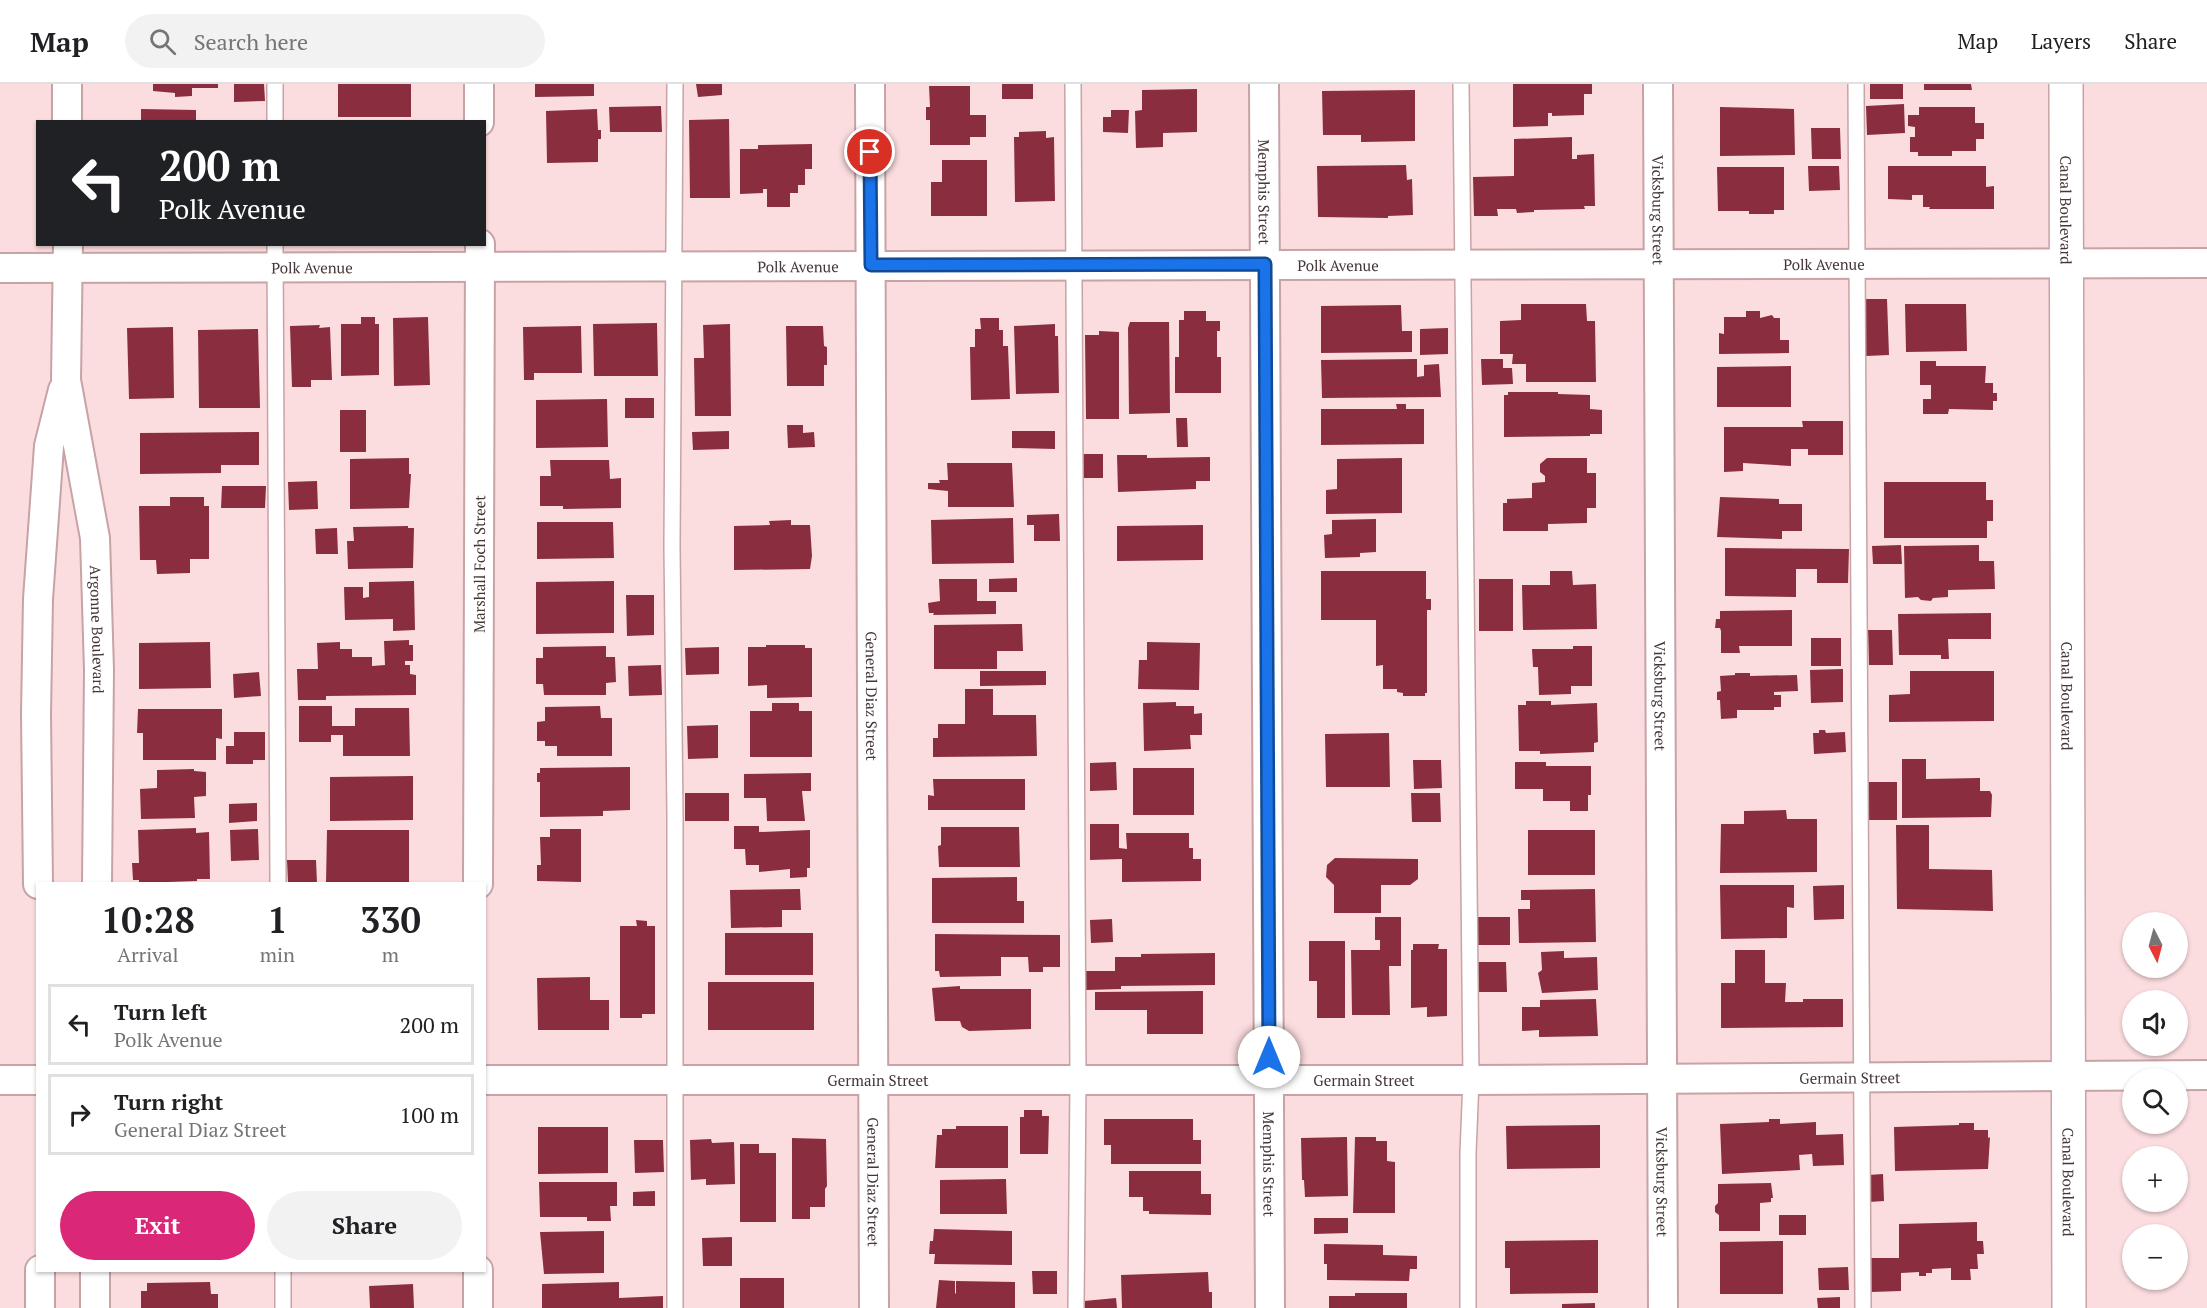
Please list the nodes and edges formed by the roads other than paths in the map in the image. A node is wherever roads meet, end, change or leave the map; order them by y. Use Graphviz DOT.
graph roads {
  1 [pos="67,84"];
  2 [pos="275,84"];
  3 [pos="478,84"];
  4 [pos="675,84"];
  5 [pos="870,84"];
  6 [pos="1073,84"];
  7 [pos="1264,84"];
  8 [pos="1461,84"];
  9 [pos="1658,84"];
  10 [pos="1856,84"];
  11 [pos="2066,84"];
  12 [pos="67,120"];
  13 [pos="275,120"];
  14 [pos="479,120"];
  15 [pos="480,255"];
  16 [pos="68,256"];
  17 [pos="275,256"];
  18 [pos="1855,262"];
  19 [pos="2066,262"];
  20 [pos="1658,263"];
  21 [pos="2207,263"];
  22 [pos="1265,264"];
  23 [pos="1461,264"];
  24 [pos="871,265"];
  25 [pos="1073,265"];
  26 [pos="674,266"];
  27 [pos="0,268"];
  28 [pos="66,380"];
  29 [pos="38,882"];
  30 [pos="97,882"];
  31 [pos="278,882"];
  32 [pos="478,882"];
  33 [pos="2207,1075"];
  34 [pos="2070,1077"];
  35 [pos="1863,1078"];
  36 [pos="1662,1079"];
  37 [pos="0,1080"];
  38 [pos="36,1080"];
  39 [pos="486,1080"];
  40 [pos="674,1080"];
  41 [pos="873,1080"];
  42 [pos="1078,1080"];
  43 [pos="1269,1080"];
  44 [pos="1471,1080"];
  45 [pos="39,1272"];
  46 [pos="95,1272"];
  47 [pos="283,1272"];
  48 [pos="478,1272"];
  49 [pos="40,1308"];
  50 [pos="95,1308"];
  51 [pos="283,1308"];
  52 [pos="478,1308"];
  53 [pos="675,1308"];
  54 [pos="874,1308"];
  55 [pos="1076,1308"];
  56 [pos="1270,1308"];
  57 [pos="1468,1308"];
  58 [pos="1663,1308"];
  59 [pos="1863,1308"];
  60 [pos="2069,1308"];
  1 -- 12 [label="street"];
  2 -- 13 [label="lane"];
  3 -- 14 [label="street"];
  4 -- 26 [label="lane"];
  5 -- 24 [label="street, General Diaz Street"];
  6 -- 25 [label="lane"];
  7 -- 22 [label="street, Memphis Street"];
  8 -- 23 [label="lane"];
  9 -- 20 [label="street, Vicksburg Street"];
  10 -- 18 [label="lane"];
  11 -- 19 [label="main road, Canal Boulevard"];
  15 -- 17 [label="street, Polk Avenue"];
  15 -- 26 [label="street, Polk Avenue"];
  15 -- 32 [label="street, Marshall Foch Street"];
  16 -- 17 [label="street, Polk Avenue"];
  16 -- 27 [label="street, Polk Avenue"];
  16 -- 28 [label="street, Argonne Boulevard"];
  17 -- 31 [label="lane"];
  18 -- 19 [label="street, Polk Avenue"];
  18 -- 20 [label="street, Polk Avenue"];
  18 -- 35 [label="lane"];
  19 -- 21 [label="street, Polk Avenue"];
  19 -- 34 [label="main road, Canal Boulevard"];
  20 -- 23 [label="street, Polk Avenue"];
  20 -- 36 [label="street, Vicksburg Street"];
  22 -- 23 [label="street, Polk Avenue"];
  22 -- 25 [label="street, Polk Avenue"];
  22 -- 43 [label="street, Memphis Street"];
  23 -- 44 [label="lane"];
  24 -- 25 [label="street, Polk Avenue"];
  24 -- 26 [label="street, Polk Avenue"];
  24 -- 41 [label="street, General Diaz Street"];
  25 -- 42 [label="lane"];
  26 -- 40 [label="lane"];
  28 -- 29 [label="street, Argonne Boulevard"];
  28 -- 30 [label="street, Argonne Boulevard"];
  33 -- 34 [label="street, Germain Street"];
  34 -- 35 [label="street, Germain Street"];
  34 -- 60 [label="main road, Canal Boulevard"];
  35 -- 36 [label="street, Germain Street"];
  35 -- 59 [label="lane"];
  36 -- 44 [label="street, Germain Street"];
  36 -- 58 [label="street, Vicksburg Street"];
  37 -- 38 [label="street"];
  39 -- 40 [label="street, Germain Street"];
  40 -- 41 [label="street, Germain Street"];
  40 -- 53 [label="lane"];
  41 -- 42 [label="street, Germain Street"];
  41 -- 54 [label="street, General Diaz Street"];
  42 -- 43 [label="street, Germain Street"];
  42 -- 55 [label="lane"];
  43 -- 44 [label="street, Germain Street"];
  43 -- 56 [label="street, Memphis Street"];
  44 -- 57 [label="lane"];
  45 -- 49 [label="street"];
  46 -- 50 [label="street"];
  47 -- 51 [label="lane"];
  48 -- 52 [label="street"];
}
